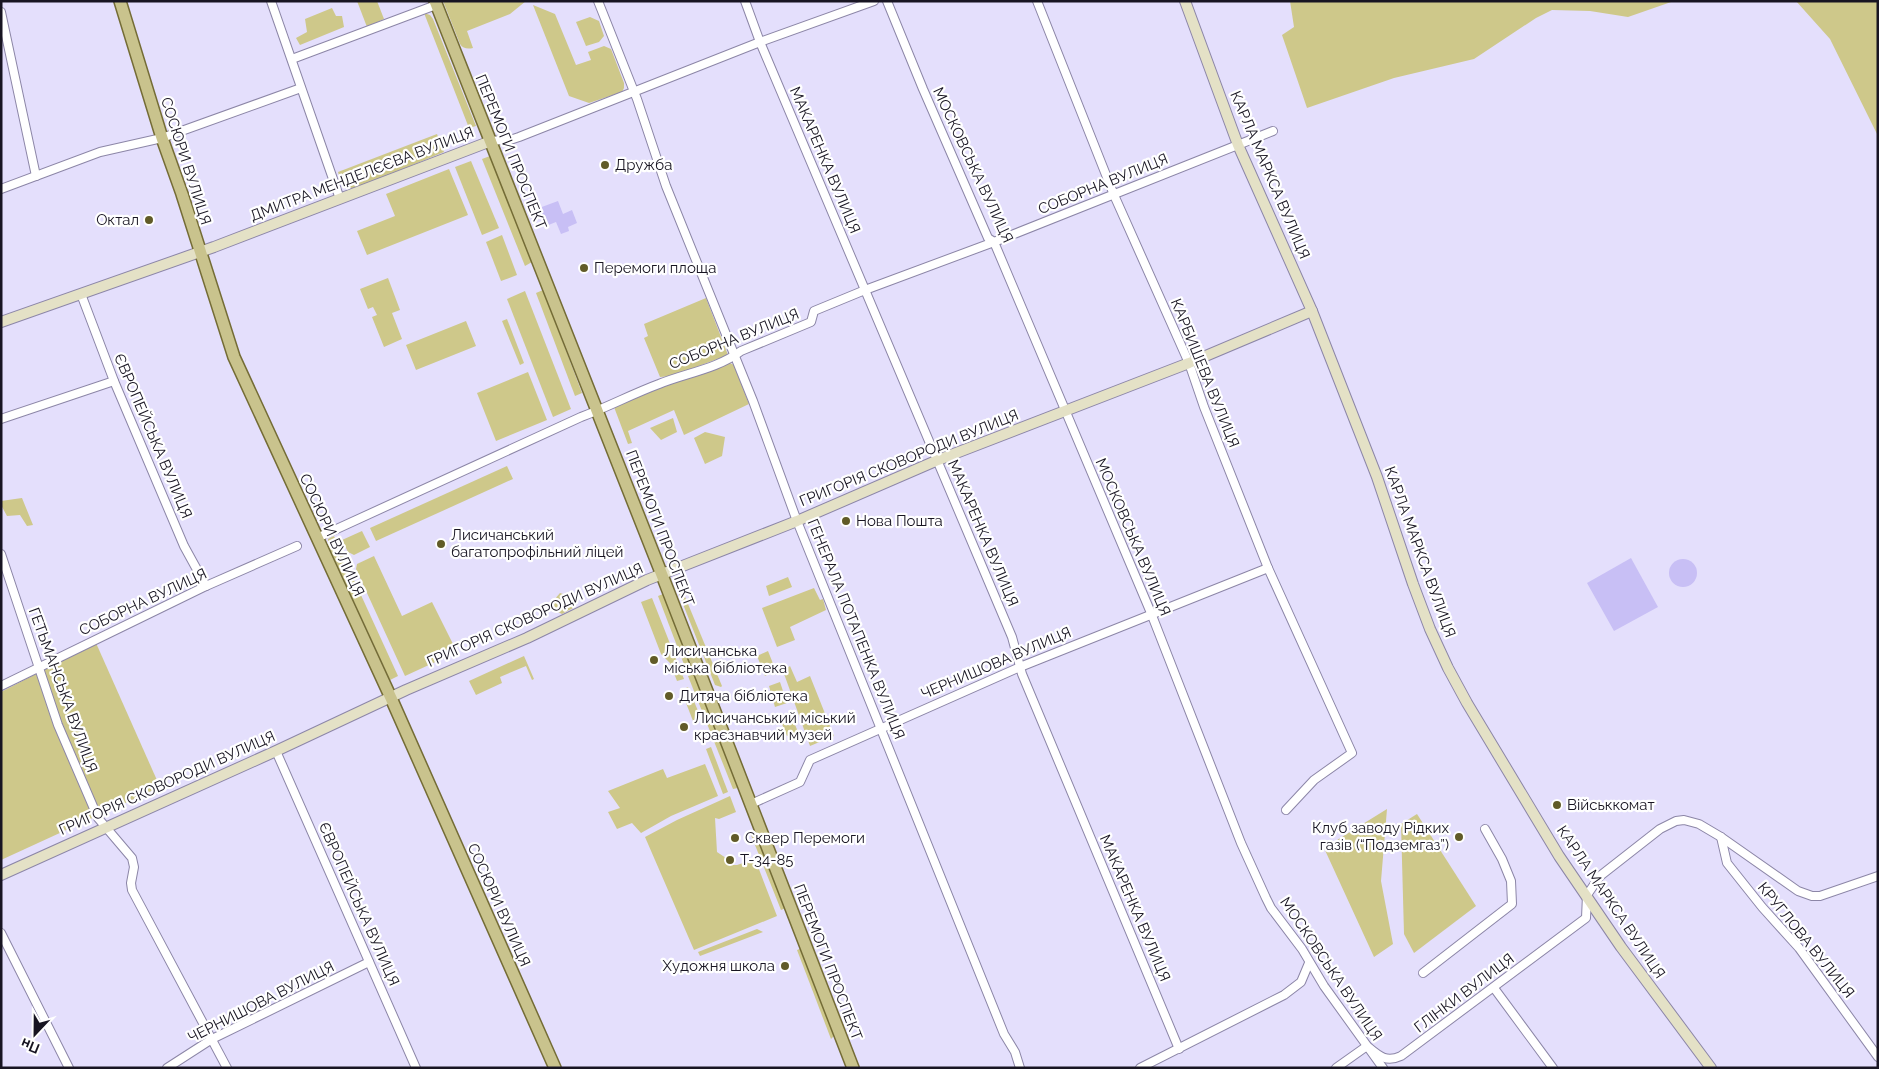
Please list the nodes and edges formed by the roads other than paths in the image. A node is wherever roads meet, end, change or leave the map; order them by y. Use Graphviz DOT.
graph roads {
  1 [pos="120,1"];
  2 [pos="271,1"];
  3 [pos="598,1"];
  4 [pos="745,1"];
  5 [pos="874,1"];
  6 [pos="887,1"];
  7 [pos="1037,1"];
  8 [pos="1185,1"];
  9 [pos="435,3"];
  10 [pos="1,12"];
  11 [pos="760,42"];
  12 [pos="292,59"];
  13 [pos="301,88"];
  14 [pos="634,93"];
  15 [pos="1273,131"];
  16 [pos="162,138"];
  17 [pos="491,141"];
  18 [pos="1238,144"];
  19 [pos="36,176"];
  20 [pos="1,189"];
  21 [pos="1114,195"];
  22 [pos="340,199"];
  23 [pos="994,242"];
  24 [pos="199,252"];
  25 [pos="864,290"];
  26 [pos="81,294"];
  27 [pos="1312,311"];
  28 [pos="1,322"];
  29 [pos="734,357"];
  30 [pos="1189,363"];
  31 [pos="114,381"];
  32 [pos="598,411"];
  33 [pos="1065,411"];
  34 [pos="1,418"];
  35 [pos="938,460"];
  36 [pos="797,521"];
  37 [pos="317,538"];
  38 [pos="298,546"];
  39 [pos="1,554"];
  40 [pos="1268,568"];
  41 [pos="662,575"];
  42 [pos="206,586"];
  43 [pos="1151,613"];
  44 [pos="38,667"];
  45 [pos="1020,667"];
  46 [pos="1,686"];
  47 [pos="391,698"];
  48 [pos="882,728"];
  49 [pos="276,751"];
  50 [pos="751,804"];
  51 [pos="1286,810"];
  52 [pos="105,828"];
  53 [pos="1485,829"];
  54 [pos="1721,837"];
  55 [pos="1,875"];
  56 [pos="1878,876"];
  57 [pos="1587,895"];
  58 [pos="1,933"];
  59 [pos="369,962"];
  60 [pos="1309,962"];
  61 [pos="1423,973"];
  62 [pos="1494,988"];
  63 [pos="212,1039"];
  64 [pos="1367,1046"];
  65 [pos="1179,1049"];
  66 [pos="1878,1057"];
  67 [pos="69,1068"];
  68 [pos="167,1068"];
  69 [pos="227,1068"];
  70 [pos="416,1068"];
  71 [pos="555,1068"];
  72 [pos="853,1068"];
  73 [pos="1020,1068"];
  74 [pos="1140,1068"];
  75 [pos="1336,1068"];
  76 [pos="1383,1068"];
  77 [pos="1553,1068"];
  78 [pos="1711,1068"];
  1 -- 16 [label="main road, СОСЮРИ ВУЛИЦЯ"];
  2 -- 12 [label="street"];
  3 -- 14 [label="street, ГЕНЕРАЛА ПОТАПЕНКА ВУЛИЦЯ"];
  4 -- 11 [label="street, МАКАРЕНКА ВУЛИЦЯ"];
  5 -- 11 [label="street, ДМИТРА МЕНДЕЛЄЄВА ВУЛИЦЯ"];
  6 -- 23 [label="street, МОСКОВСЬКА ВУЛИЦЯ"];
  7 -- 21 [label="street, КАРБИШЕВА ВУЛИЦЯ"];
  8 -- 18 [label="street, КАРЛА МАРКСА ВУЛИЦЯ"];
  9 -- 12 [label="street"];
  9 -- 17 [label="main road, ПЕРЕМОГИ ПРОСПЕКТ"];
  10 -- 19 [label="street"];
  11 -- 14 [label="street, ДМИТРА МЕНДЕЛЄЄВА ВУЛИЦЯ"];
  11 -- 25 [label="street, МАКАРЕНКА ВУЛИЦЯ"];
  12 -- 13 [label="street"];
  13 -- 16 [label="street"];
  13 -- 22 [label="street"];
  14 -- 17 [label="street, ДМИТРА МЕНДЕЛЄЄВА ВУЛИЦЯ"];
  14 -- 29 [label="street, ГЕНЕРАЛА ПОТАПЕНКА ВУЛИЦЯ"];
  15 -- 18 [label="street, СОБОРНА ВУЛИЦЯ"];
  16 -- 19 [label="street"];
  16 -- 24 [label="main road, СОСЮРИ ВУЛИЦЯ"];
  17 -- 22 [label="street, ДМИТРА МЕНДЕЛЄЄВА ВУЛИЦЯ"];
  17 -- 32 [label="main road, ПЕРЕМОГИ ПРОСПЕКТ"];
  18 -- 21 [label="street, СОБОРНА ВУЛИЦЯ"];
  18 -- 27 [label="street, КАРЛА МАРКСА ВУЛИЦЯ"];
  19 -- 20 [label="street"];
  21 -- 23 [label="street, СОБОРНА ВУЛИЦЯ"];
  21 -- 30 [label="street, КАРБИШЕВА ВУЛИЦЯ"];
  22 -- 24 [label="street, ДМИТРА МЕНДЕЛЄЄВА ВУЛИЦЯ"];
  23 -- 25 [label="street, СОБОРНА ВУЛИЦЯ"];
  23 -- 33 [label="street, МОСКОВСЬКА ВУЛИЦЯ"];
  24 -- 26 [label="street, ДМИТРА МЕНДЕЛЄЄВА ВУЛИЦЯ"];
  24 -- 37 [label="main road, СОСЮРИ ВУЛИЦЯ"];
  25 -- 29 [label="street, СОБОРНА ВУЛИЦЯ"];
  25 -- 35 [label="street, МАКАРЕНКА ВУЛИЦЯ"];
  26 -- 28 [label="street, ДМИТРА МЕНДЕЛЄЄВА ВУЛИЦЯ"];
  26 -- 31 [label="street, ЄВРОПЕЙСЬКА ВУЛИЦЯ"];
  27 -- 30 [label="street, ГРИГОРІЯ СКОВОРОДИ ВУЛИЦЯ"];
  27 -- 57 [label="street, КАРЛА МАРКСА ВУЛИЦЯ"];
  29 -- 32 [label="street, СОБОРНА ВУЛИЦЯ"];
  29 -- 36 [label="street, ГЕНЕРАЛА ПОТАПЕНКА ВУЛИЦЯ"];
  30 -- 33 [label="street, ГРИГОРІЯ СКОВОРОДИ ВУЛИЦЯ"];
  30 -- 40 [label="street, КАРБИШЕВА ВУЛИЦЯ"];
  31 -- 34 [label="street"];
  31 -- 42 [label="street, ЄВРОПЕЙСЬКА ВУЛИЦЯ"];
  32 -- 37 [label="street, СОБОРНА ВУЛИЦЯ"];
  32 -- 41 [label="main road, ПЕРЕМОГИ ПРОСПЕКТ"];
  33 -- 35 [label="street, ГРИГОРІЯ СКОВОРОДИ ВУЛИЦЯ"];
  33 -- 43 [label="street, МОСКОВСЬКА ВУЛИЦЯ"];
  35 -- 36 [label="street, ГРИГОРІЯ СКОВОРОДИ ВУЛИЦЯ"];
  35 -- 45 [label="street, МАКАРЕНКА ВУЛИЦЯ"];
  36 -- 41 [label="street, ГРИГОРІЯ СКОВОРОДИ ВУЛИЦЯ"];
  36 -- 48 [label="street, ГЕНЕРАЛА ПОТАПЕНКА ВУЛИЦЯ"];
  37 -- 47 [label="main road, СОСЮРИ ВУЛИЦЯ"];
  38 -- 42 [label="street, СОБОРНА ВУЛИЦЯ"];
  39 -- 44 [label="street, ГЕТЬМАНСЬКА ВУЛИЦЯ"];
  40 -- 43 [label="street, ЧЕРНИШОВА ВУЛИЦЯ"];
  40 -- 51 [label="street, КАРБИШЕВА ВУЛИЦЯ"];
  41 -- 47 [label="street, ГРИГОРІЯ СКОВОРОДИ ВУЛИЦЯ"];
  41 -- 50 [label="main road, ПЕРЕМОГИ ПРОСПЕКТ"];
  42 -- 44 [label="street, СОБОРНА ВУЛИЦЯ"];
  43 -- 45 [label="street, ЧЕРНИШОВА ВУЛИЦЯ"];
  43 -- 60 [label="street, МОСКОВСЬКА ВУЛИЦЯ"];
  44 -- 46 [label="street, СОБОРНА ВУЛИЦЯ"];
  44 -- 52 [label="street, ГЕТЬМАНСЬКА ВУЛИЦЯ"];
  45 -- 48 [label="street, ЧЕРНИШОВА ВУЛИЦЯ"];
  45 -- 65 [label="street, МАКАРЕНКА ВУЛИЦЯ"];
  47 -- 49 [label="street, ГРИГОРІЯ СКОВОРОДИ ВУЛИЦЯ"];
  47 -- 71 [label="main road, СОСЮРИ ВУЛИЦЯ"];
  48 -- 50 [label="street, ЧЕРНИШОВА ВУЛИЦЯ"];
  48 -- 73 [label="street, ГЕНЕРАЛА ПОТАПЕНКА ВУЛИЦЯ"];
  49 -- 52 [label="street, ГРИГОРІЯ СКОВОРОДИ ВУЛИЦЯ"];
  49 -- 59 [label="street, ЄВРОПЕЙСЬКА ВУЛИЦЯ"];
  50 -- 72 [label="main road, ПЕРЕМОГИ ПРОСПЕКТ"];
  52 -- 55 [label="street, ГРИГОРІЯ СКОВОРОДИ ВУЛИЦЯ"];
  52 -- 63 [label="street, ГЕТЬМАНСЬКА ВУЛИЦЯ"];
  53 -- 61 [label="street"];
  54 -- 56 [label="street"];
  54 -- 57 [label="street"];
  54 -- 66 [label="street, КРУГЛОВА ВУЛИЦЯ"];
  57 -- 62 [label="street, ГЛІНКИ ВУЛИЦЯ"];
  57 -- 78 [label="street, КАРЛА МАРКСА ВУЛИЦЯ"];
  58 -- 67 [label="street"];
  59 -- 63 [label="street, ЧЕРНИШОВА ВУЛИЦЯ"];
  59 -- 70 [label="street, ЄВРОПЕЙСЬКА ВУЛИЦЯ"];
  60 -- 64 [label="street, МОСКОВСЬКА ВУЛИЦЯ"];
  60 -- 65 [label="street"];
  62 -- 64 [label="street, ГЛІНКИ ВУЛИЦЯ"];
  62 -- 77 [label="street"];
  63 -- 68 [label="street, ЧЕРНИШОВА ВУЛИЦЯ"];
  63 -- 69 [label="street, ГЕТЬМАНСЬКА ВУЛИЦЯ"];
  64 -- 75 [label="street"];
  64 -- 76 [label="street, МОСКОВСЬКА ВУЛИЦЯ"];
  65 -- 74 [label="street"];
}
